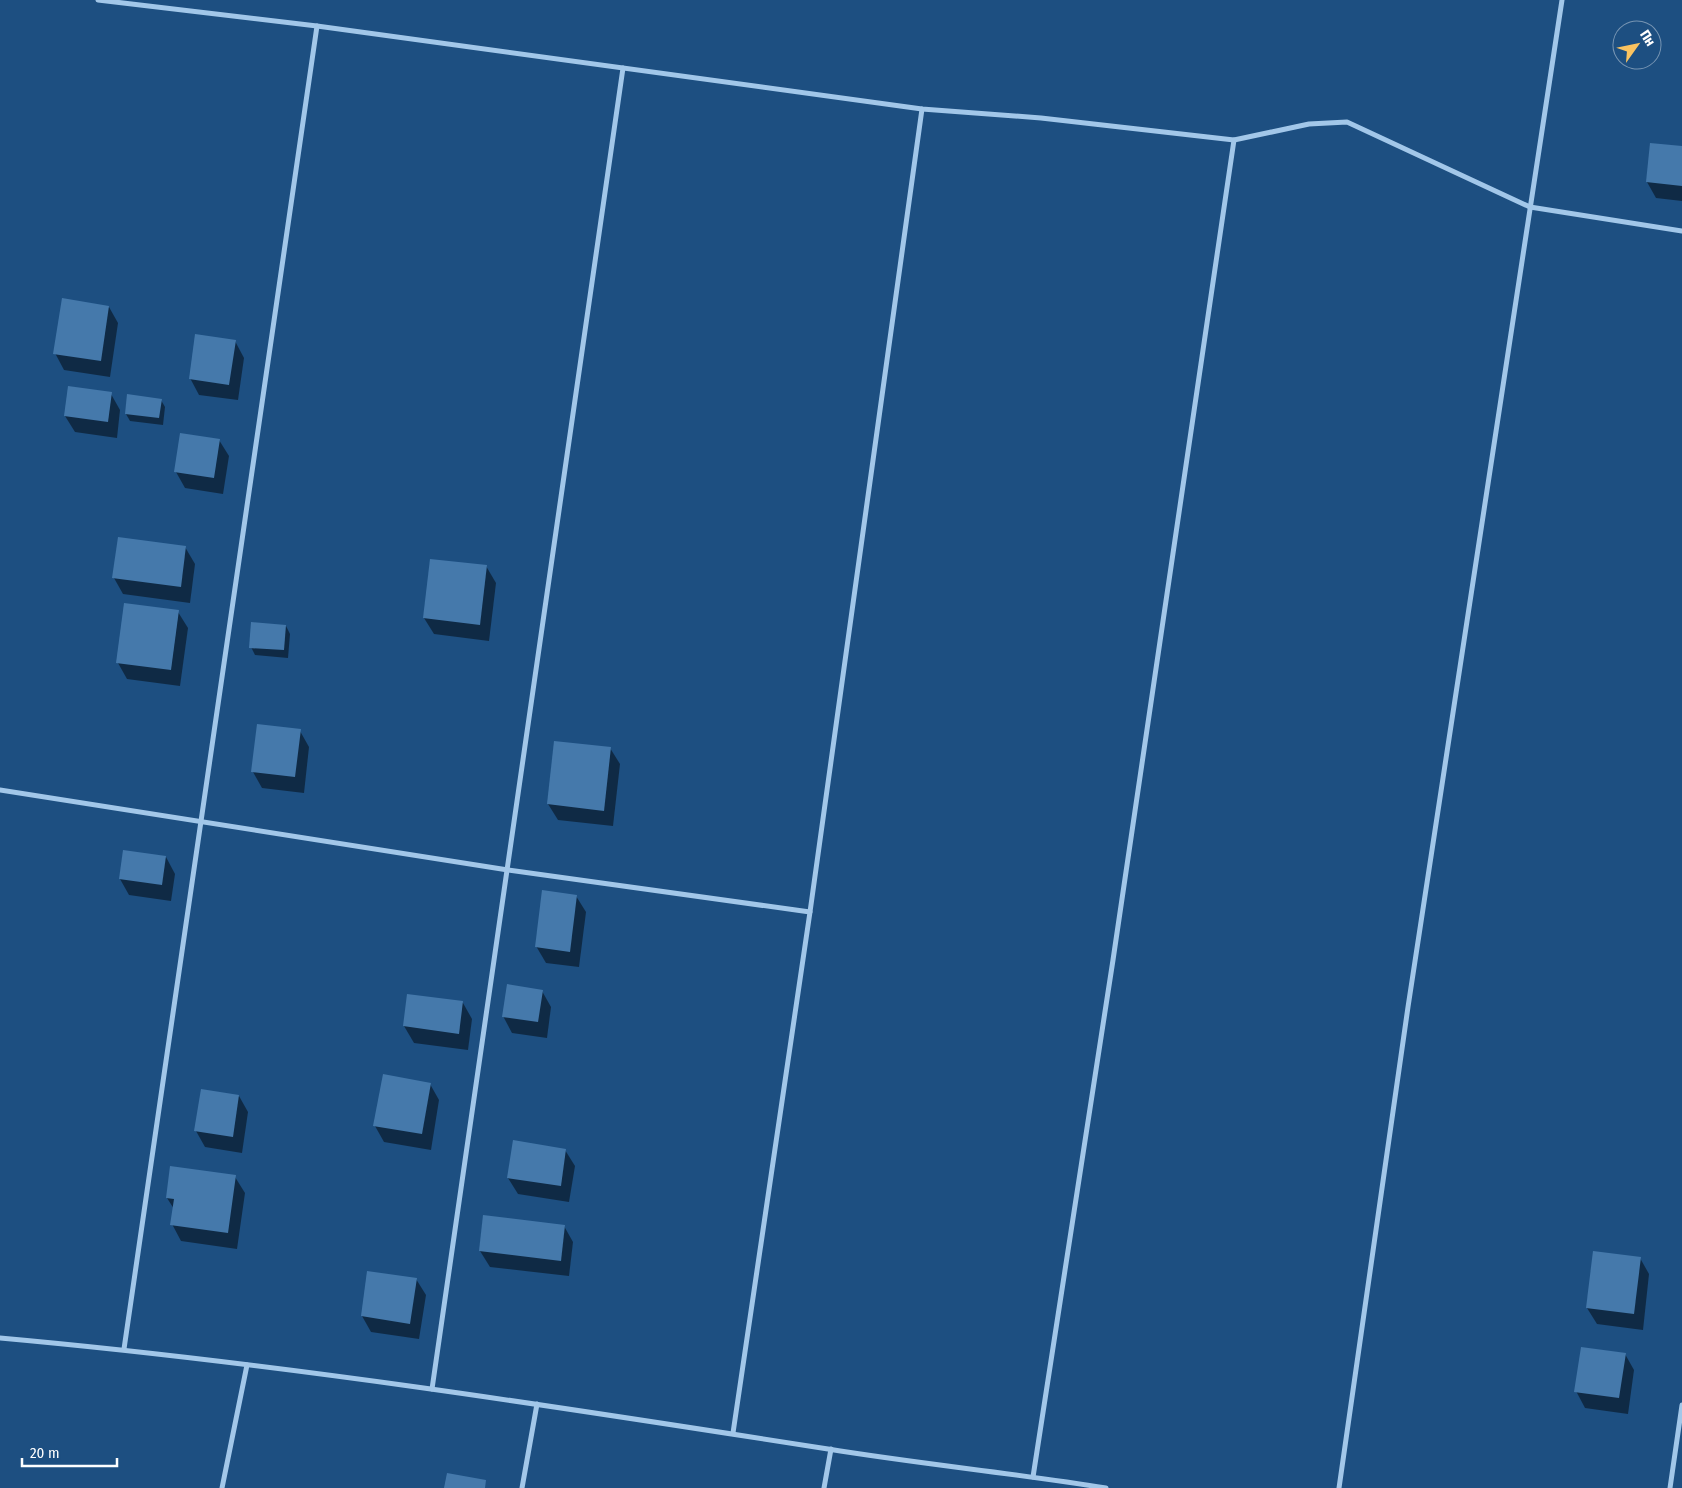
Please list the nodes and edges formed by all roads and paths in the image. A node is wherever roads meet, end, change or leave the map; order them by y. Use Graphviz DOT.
graph roads {
  1 [pos="98,0"];
  2 [pos="1562,0"];
  3 [pos="317,26"];
  4 [pos="623,68"];
  5 [pos="922,109"];
  6 [pos="1234,140"];
  7 [pos="1530,207"];
  8 [pos="1682,231"];
  9 [pos="0,790"];
  10 [pos="201,822"];
  11 [pos="508,870"];
  12 [pos="810,912"];
  13 [pos="0,1338"];
  14 [pos="124,1349"];
  15 [pos="246,1365"];
  16 [pos="432,1389"];
  17 [pos="538,1404"];
  18 [pos="1682,1405"];
  19 [pos="733,1433"];
  20 [pos="831,1450"];
  21 [pos="1033,1476"];
  22 [pos="222,1488"];
  23 [pos="522,1488"];
  24 [pos="824,1488"];
  25 [pos="1106,1488"];
  26 [pos="1338,1488"];
  27 [pos="1670,1488"];
  1 -- 3 [label="street"];
  2 -- 7 [label="street"];
  3 -- 4 [label="street"];
  3 -- 10 [label="street"];
  4 -- 5 [label="street"];
  4 -- 11 [label="street"];
  5 -- 6 [label="street"];
  5 -- 12 [label="street"];
  6 -- 7 [label="street"];
  6 -- 21 [label="street"];
  7 -- 8 [label="street"];
  7 -- 26 [label="street"];
  9 -- 10 [label="street"];
  10 -- 11 [label="street"];
  10 -- 14 [label="street"];
  11 -- 12 [label="street"];
  11 -- 16 [label="street"];
  12 -- 19 [label="street"];
  13 -- 14 [label="street"];
  14 -- 15 [label="street"];
  15 -- 16 [label="street"];
  15 -- 22 [label="street"];
  16 -- 17 [label="street"];
  17 -- 19 [label="street"];
  17 -- 23 [label="street"];
  18 -- 27 [label="street"];
  19 -- 20 [label="street"];
  20 -- 21 [label="street"];
  20 -- 24 [label="street"];
  21 -- 25 [label="street"];
}
